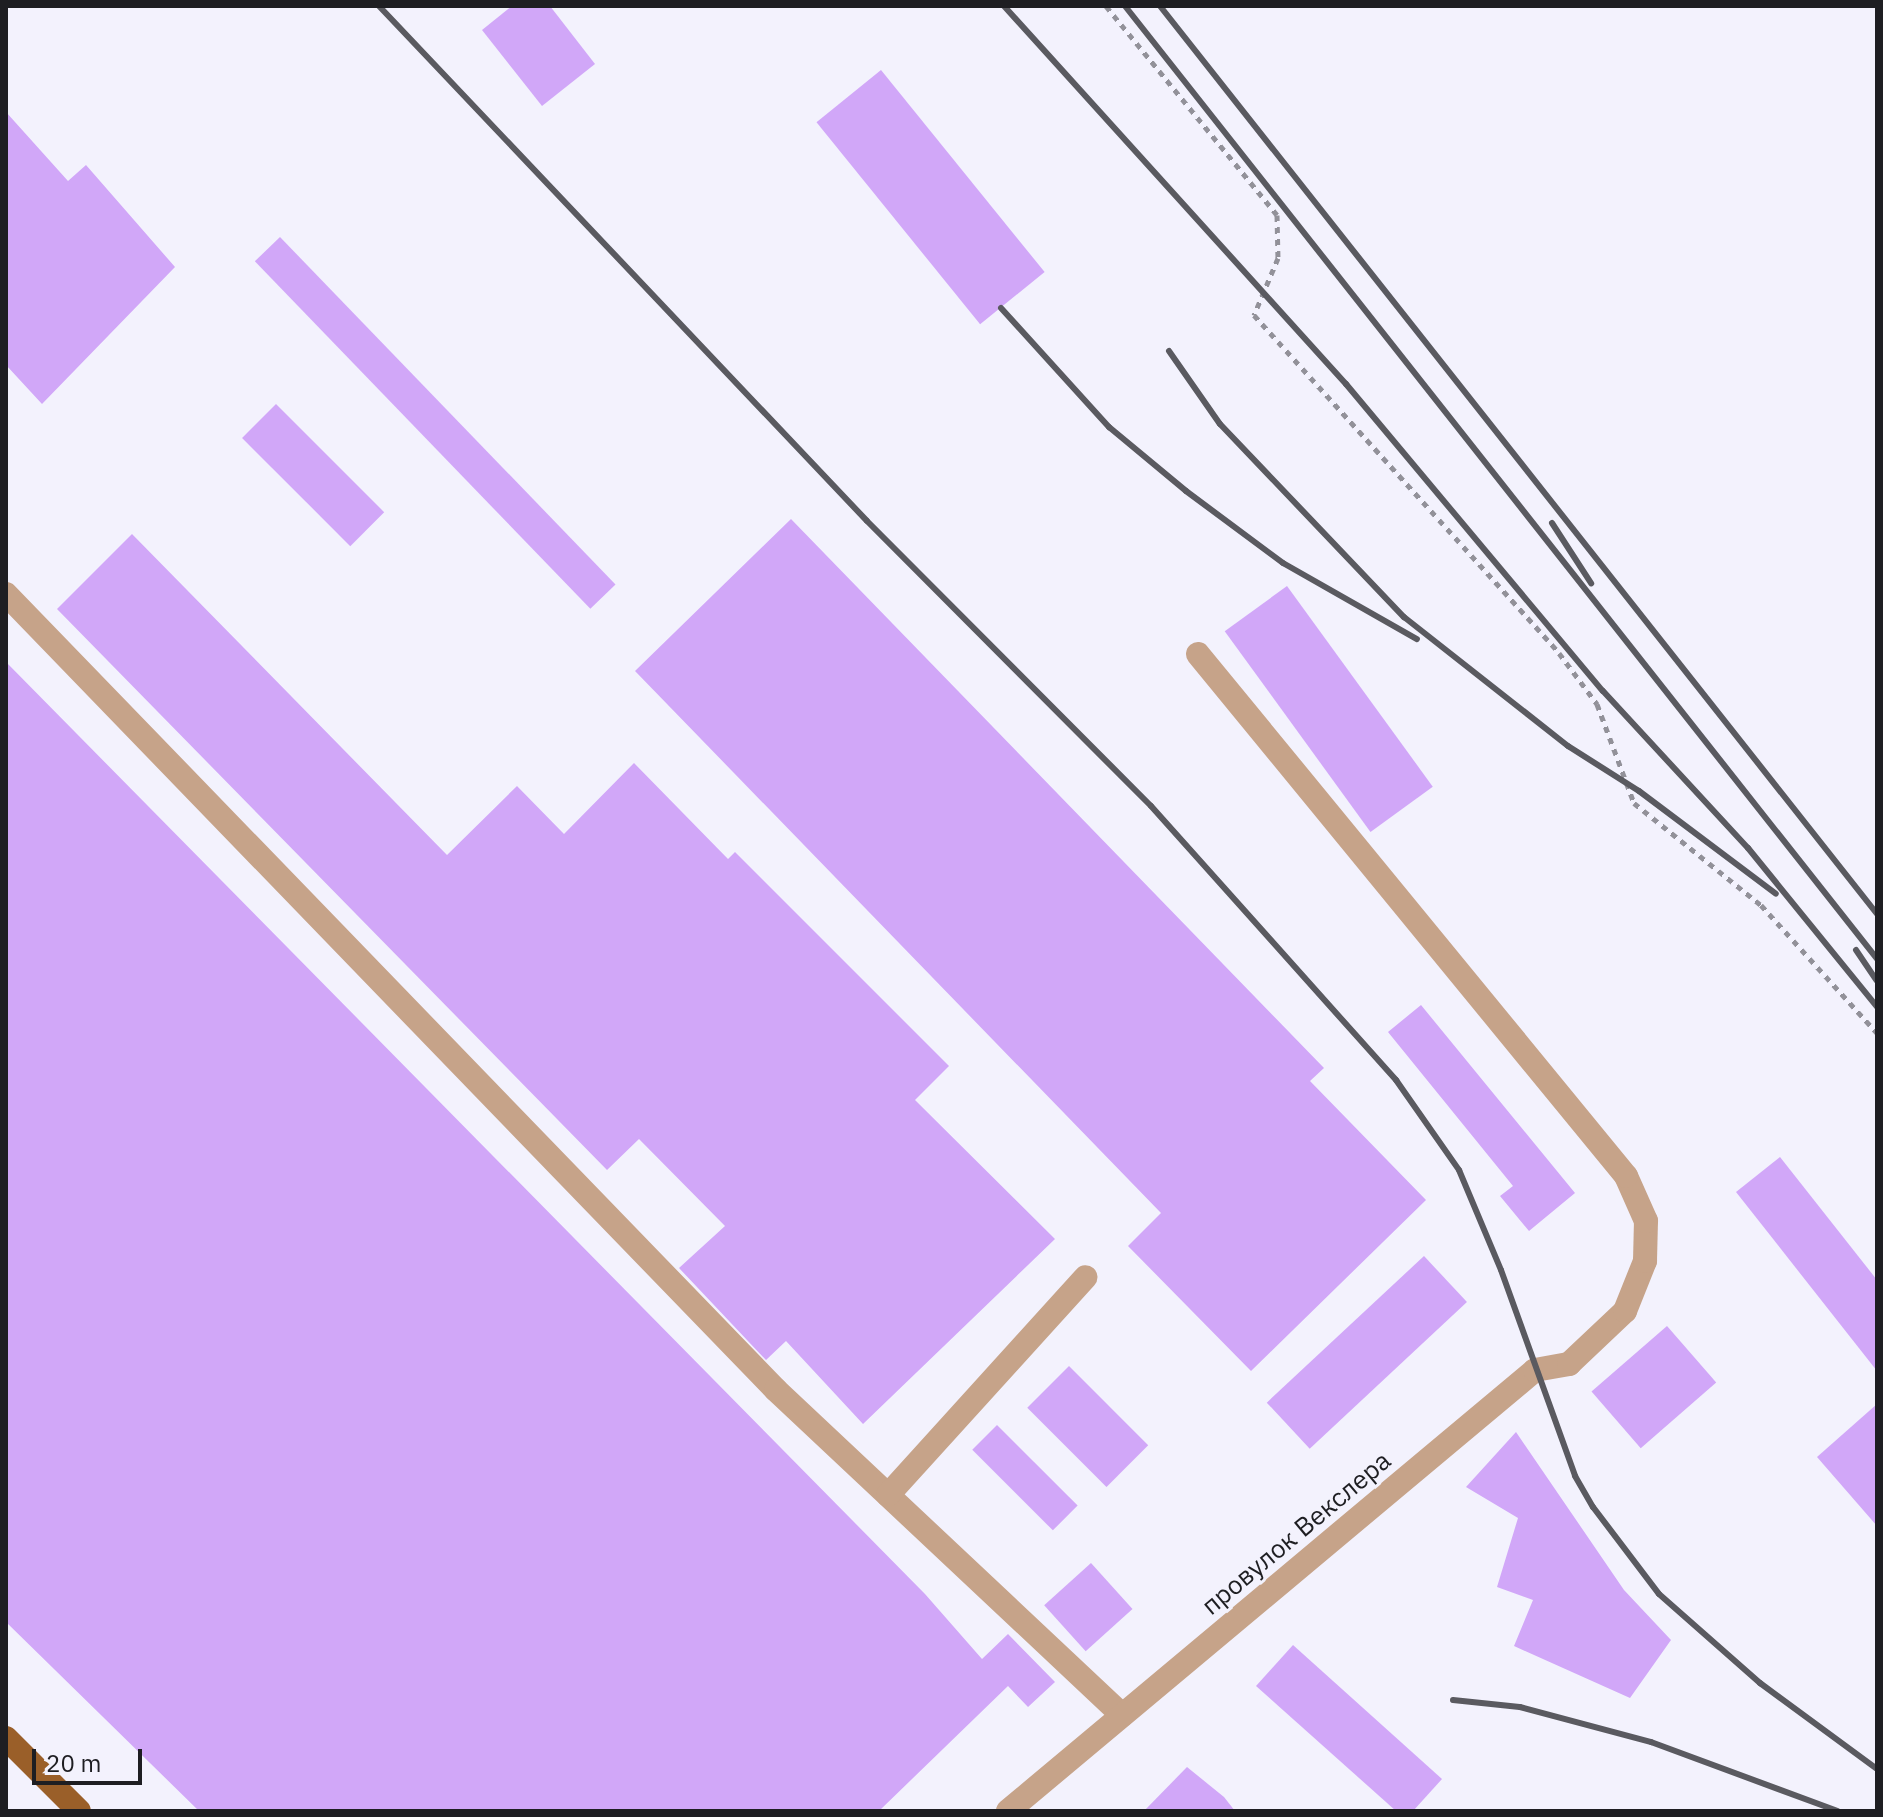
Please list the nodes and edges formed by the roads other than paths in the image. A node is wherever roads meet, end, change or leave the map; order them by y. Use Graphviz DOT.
graph roads {
  1 [pos="6,594"];
  2 [pos="1198,654"];
  3 [pos="1086,1277"];
  4 [pos="888,1495"];
  5 [pos="1122,1715"];
  6 [pos="6,1738"];
  7 [pos="79,1811"];
  8 [pos="1008,1811"];
  1 -- 4 [label="street"];
  2 -- 5 [label="street, провулок Векслера"];
  3 -- 4 [label="street"];
  4 -- 5 [label="street"];
  5 -- 8 [label="street, провулок Векслера"];
  6 -- 7 [label="main road"];
}
